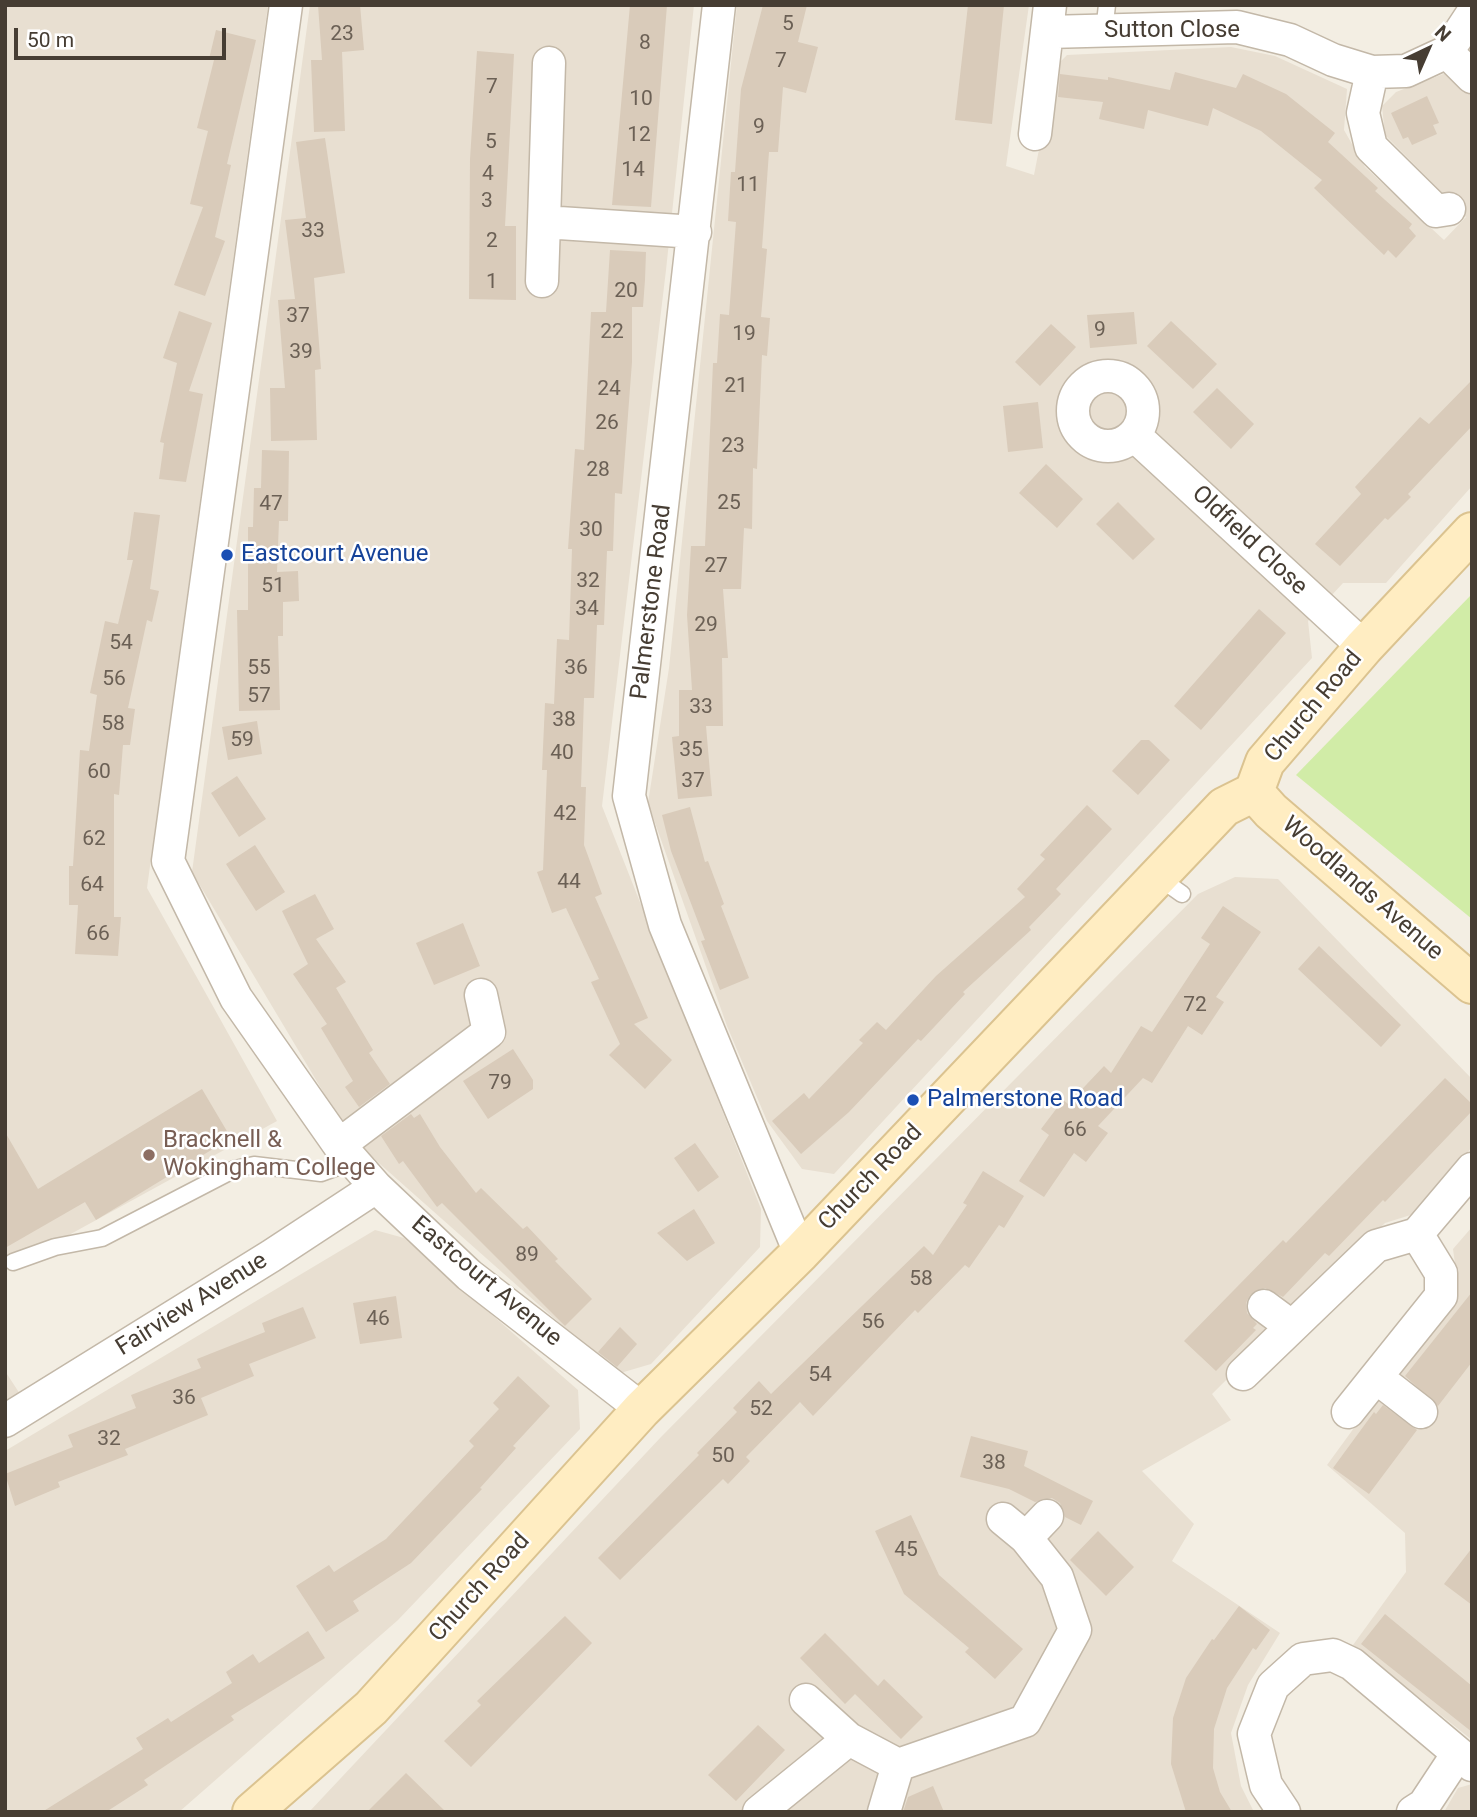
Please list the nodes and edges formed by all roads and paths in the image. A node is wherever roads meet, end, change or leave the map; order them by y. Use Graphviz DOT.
graph roads {
  1 [pos="286,5"];
  2 [pos="719,5"];
  3 [pos="1472,14"];
  4 [pos="1049,18"];
  5 [pos="1106,18"];
  6 [pos="1447,52"];
  7 [pos="549,63"];
  8 [pos="1372,72"];
  9 [pos="1472,77"];
  10 [pos="1035,134"];
  11 [pos="1448,209"];
  12 [pos="544,222"];
  13 [pos="695,232"];
  14 [pos="542,281"];
  15 [pos="1134,435"];
  16 [pos="1472,532"];
  17 [pos="1364,647"];
  18 [pos="1254,792"];
  19 [pos="1472,984"];
  20 [pos="481,995"];
  21 [pos="347,1153"];
  22 [pos="1472,1169"];
  23 [pos="376,1187"];
  24 [pos="1417,1234"];
  25 [pos="800,1253"];
  26 [pos="13,1262"];
  27 [pos="1264,1306"];
  28 [pos="1290,1326"];
  29 [pos="1243,1374"];
  30 [pos="1376,1377"];
  31 [pos="642,1409"];
  32 [pos="1349,1412"];
  33 [pos="1421,1412"];
  34 [pos="5,1421"];
  35 [pos="1026,1524"];
  36 [pos="806,1700"];
  37 [pos="849,1739"];
  38 [pos="1464,1760"];
  39 [pos="898,1765"];
  40 [pos="252,1812"];
  41 [pos="759,1812"];
  42 [pos="884,1812"];
  43 [pos="1284,1812"];
  44 [pos="1413,1812"];
  1 -- 21 [label="street, Eastcourt Avenue"];
  2 -- 13 [label="street, Palmerstone Road"];
  3 -- 6 [label="street"];
  4 -- 5 [label="street, Sutton Close"];
  4 -- 10 [label="street, Sutton Close"];
  5 -- 8 [label="street, Sutton Close"];
  6 -- 8 [label="street, Sutton Close"];
  6 -- 9 [label="street"];
  7 -- 12 [label="street"];
  8 -- 11 [label="street"];
  12 -- 13 [label="street"];
  12 -- 14 [label="street"];
  13 -- 25 [label="street, Palmerstone Road"];
  15 -- 17 [label="street, Oldfield Close"];
  16 -- 17 [label="main road, Church Road"];
  17 -- 18 [label="main road, Church Road"];
  18 -- 19 [label="main road, Woodlands Avenue"];
  18 -- 25 [label="main road, Church Road"];
  20 -- 21 [label="street"];
  21 -- 23 [label="street, Eastcourt Avenue"];
  21 -- 26 [label="lane"];
  22 -- 24 [label="street"];
  23 -- 31 [label="street, Eastcourt Avenue"];
  23 -- 34 [label="street, Fairview Avenue"];
  24 -- 28 [label="street"];
  24 -- 30 [label="street"];
  25 -- 31 [label="main road, Church Road"];
  27 -- 28 [label="street"];
  28 -- 29 [label="street"];
  30 -- 32 [label="street"];
  30 -- 33 [label="street"];
  31 -- 40 [label="main road, Church Road"];
  35 -- 39 [label="street"];
  36 -- 37 [label="street"];
  37 -- 39 [label="street"];
  37 -- 41 [label="street"];
  38 -- 43 [label="street"];
  38 -- 44 [label="street"];
  39 -- 42 [label="street"];
}
